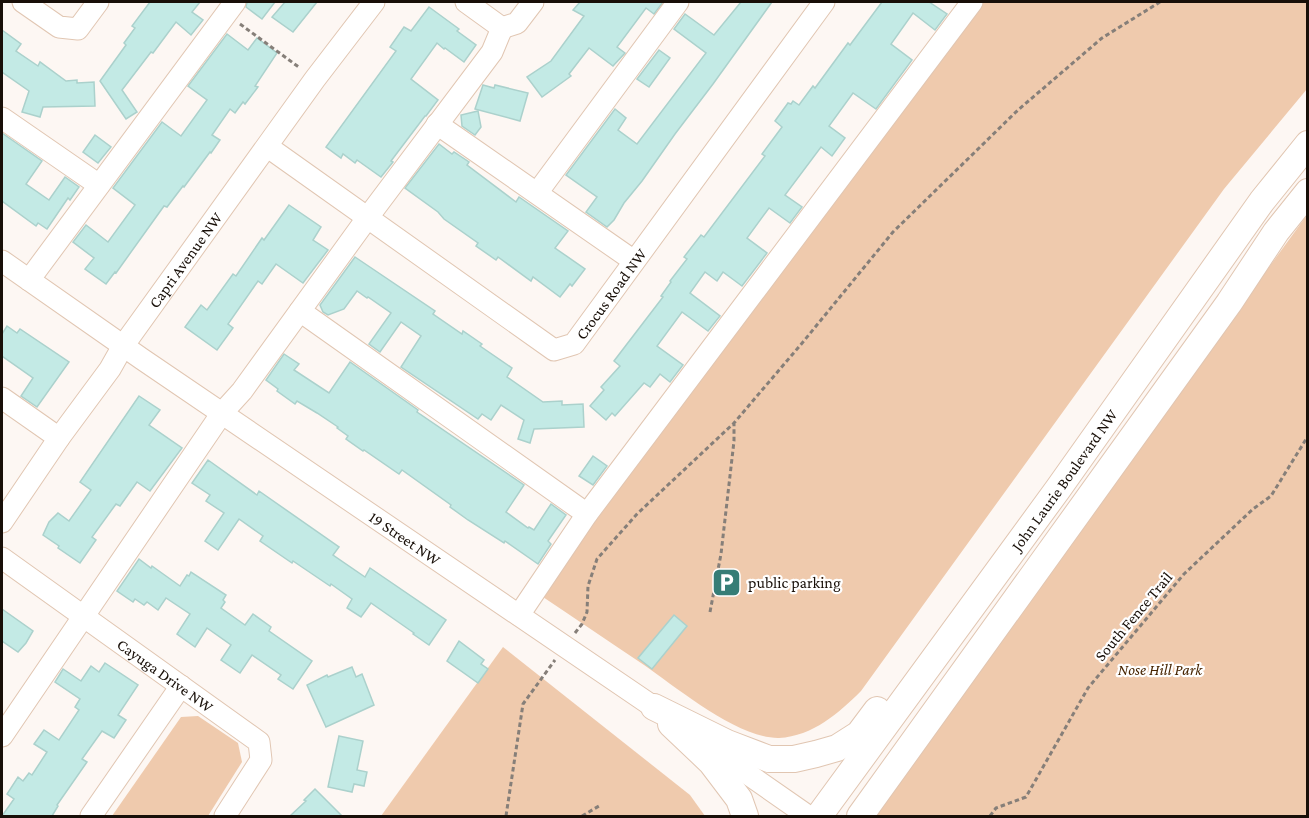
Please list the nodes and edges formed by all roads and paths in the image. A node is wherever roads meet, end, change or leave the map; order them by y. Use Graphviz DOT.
graph roads {
  1 [pos="23,2"];
  2 [pos="98,2"];
  3 [pos="374,2"];
  4 [pos="466,2"];
  5 [pos="533,2"];
  6 [pos="678,2"];
  7 [pos="824,2"];
  8 [pos="972,2"];
  9 [pos="1160,2"];
  10 [pos="231,8"];
  11 [pos="502,28"];
  12 [pos="315,79"];
  13 [pos="2,118"];
  14 [pos="437,124"];
  15 [pos="1308,144"];
  16 [pos="267,147"];
  17 [pos="99,185"];
  18 [pos="1308,192"];
  19 [pos="537,193"];
  20 [pos="368,217"];
  21 [pos="2,261"];
  22 [pos="634,261"];
  23 [pos="29,280"];
  24 [pos="300,311"];
  25 [pos="123,346"];
  26 [pos="2,398"];
  27 [pos="222,413"];
  28 [pos="734,423"];
  29 [pos="1308,436"];
  30 [pos="59,438"];
  31 [pos="1058,489"];
  32 [pos="587,514"];
  33 [pos="2,522"];
  34 [pos="2,558"];
  35 [pos="710,612"];
  36 [pos="519,615"];
  37 [pos="83,617"];
  38 [pos="582,624"];
  39 [pos="554,660"];
  40 [pos="182,686"];
  41 [pos="654,707"];
  42 [pos="2,736"];
  43 [pos="599,806"];
  44 [pos="91,816"];
  45 [pos="225,816"];
  46 [pos="506,816"];
  47 [pos="582,816"];
  48 [pos="745,816"];
  49 [pos="808,816"];
  50 [pos="819,816"];
  51 [pos="860,816"];
  52 [pos="990,816"];
  1 -- 2 [label="street"];
  3 -- 12 [label="street, Capri Avenue NW"];
  4 -- 11 [label="street"];
  5 -- 11 [label="street"];
  6 -- 19 [label="street"];
  7 -- 22 [label="street, Crocus Road NW"];
  8 -- 32 [label="street"];
  9 -- 28 [label="path"];
  10 -- 12 [label="path"];
  10 -- 17 [label="street"];
  11 -- 14 [label="street"];
  12 -- 16 [label="street, Capri Avenue NW"];
  13 -- 17 [label="street"];
  14 -- 19 [label="street"];
  14 -- 20 [label="street"];
  15 -- 31 [label="main road, John Laurie Boulevard NW"];
  16 -- 20 [label="street, Crocus Road NW"];
  16 -- 25 [label="street, Capri Avenue NW"];
  17 -- 23 [label="street"];
  18 -- 51 [label="main road, John Laurie Boulevard NW"];
  19 -- 22 [label="street"];
  20 -- 22 [label="street, Crocus Road NW"];
  20 -- 24 [label="street"];
  21 -- 23 [label="street, 19 Street NW"];
  23 -- 25 [label="street, 19 Street NW"];
  24 -- 27 [label="street"];
  24 -- 32 [label="street"];
  25 -- 27 [label="street, 19 Street NW"];
  25 -- 30 [label="street, Capri Avenue NW"];
  26 -- 30 [label="street"];
  27 -- 36 [label="street, 19 Street NW"];
  27 -- 37 [label="street"];
  28 -- 35 [label="path"];
  28 -- 38 [label="path"];
  29 -- 52 [label="path, South Fence Trail"];
  30 -- 33 [label="street, Capri Avenue NW"];
  31 -- 41 [label="main road"];
  31 -- 50 [label="main road, John Laurie Boulevard NW"];
  32 -- 36 [label="street"];
  34 -- 37 [label="street, Cayuga Drive NW"];
  36 -- 41 [label="street, 19 Street NW"];
  37 -- 40 [label="street, Cayuga Drive NW"];
  37 -- 42 [label="street"];
  39 -- 46 [label="path"];
  40 -- 44 [label="street"];
  40 -- 45 [label="street, Cayuga Drive NW"];
  41 -- 48 [label="main road"];
  41 -- 49 [label="street, 19 Street NW"];
  43 -- 47 [label="path"];
}
